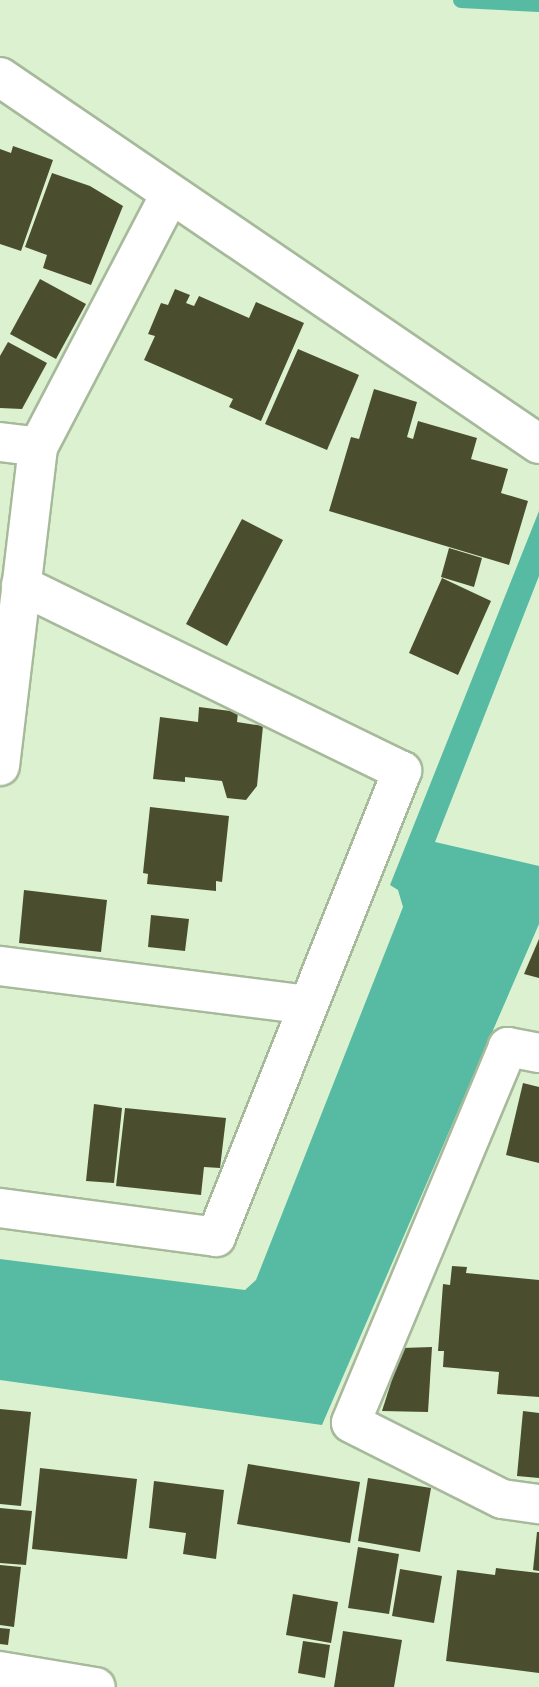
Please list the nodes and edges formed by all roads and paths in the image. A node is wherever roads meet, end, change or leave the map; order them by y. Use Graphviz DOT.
graph roads {
  1 [pos="0,77"];
  2 [pos="170,194"];
  3 [pos="0,442"];
  4 [pos="539,444"];
  5 [pos="38,447"];
  6 [pos="21,585"];
  7 [pos="2,724"];
  8 [pos="0,766"];
  9 [pos="0,966"];
  10 [pos="308,1005"];
  11 [pos="539,1053"];
  12 [pos="0,1208"];
  13 [pos="539,1504"];
  14 [pos="22,1679"];
  15 [pos="96,1687"];
  1 -- 2 [label="street"];
  2 -- 4 [label="street"];
  2 -- 5 [label="street"];
  3 -- 5 [label="street"];
  5 -- 6 [label="street"];
  6 -- 7 [label="street"];
  6 -- 10 [label="street"];
  7 -- 8 [label="street"];
  9 -- 10 [label="street"];
  10 -- 12 [label="street"];
  11 -- 13 [label="street"];
  14 -- 15 [label="street"];
}
